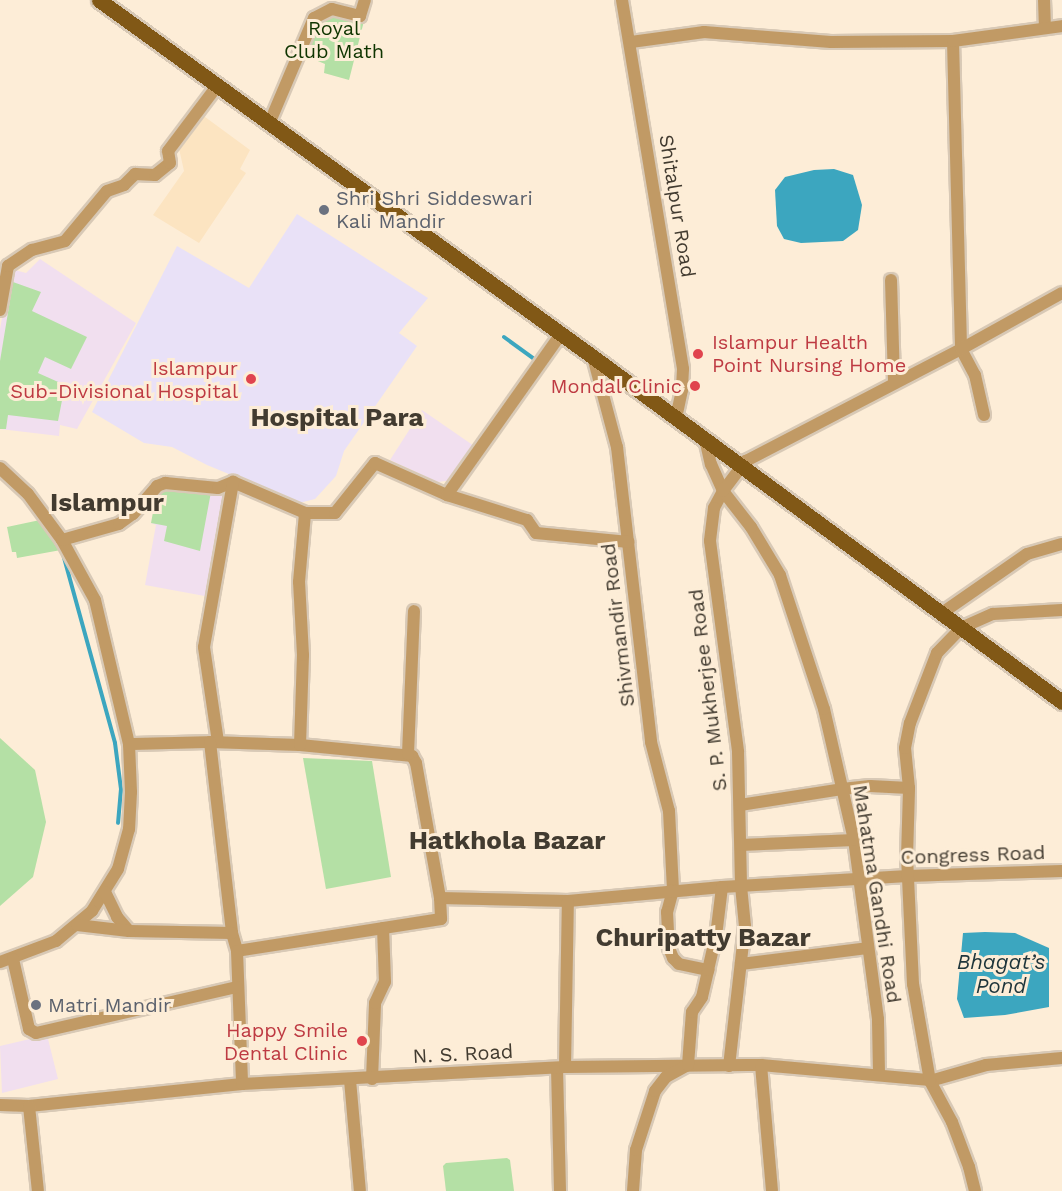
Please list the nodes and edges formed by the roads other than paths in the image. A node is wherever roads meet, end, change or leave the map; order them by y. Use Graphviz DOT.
graph roads {
  1 [pos="99,0"];
  2 [pos="365,0"];
  3 [pos="622,0"];
  4 [pos="1044,0"];
  5 [pos="1062,26"];
  6 [pos="1045,27"];
  7 [pos="953,40"];
  8 [pos="630,42"];
  9 [pos="217,86"];
  10 [pos="269,124"];
  11 [pos="891,279"];
  12 [pos="1062,293"];
  13 [pos="0,310"];
  14 [pos="561,334"];
  15 [pos="961,349"];
  16 [pos="593,357"];
  17 [pos="894,382"];
  18 [pos="984,416"];
  19 [pos="676,418"];
  20 [pos="705,439"];
  21 [pos="748,462"];
  22 [pos="0,468"];
  23 [pos="233,482"];
  24 [pos="723,491"];
  25 [pos="447,495"];
  26 [pos="305,513"];
  27 [pos="62,540"];
  28 [pos="629,542"];
  29 [pos="1062,544"];
  30 [pos="1062,610"];
  31 [pos="414,611"];
  32 [pos="942,613"];
  33 [pos="961,628"];
  34 [pos="1062,702"];
  35 [pos="214,742"];
  36 [pos="129,744"];
  37 [pos="300,746"];
  38 [pos="408,754"];
  39 [pos="909,788"];
  40 [pos="842,789"];
  41 [pos="740,805"];
  42 [pos="854,840"];
  43 [pos="741,844"];
  44 [pos="1062,871"];
  45 [pos="908,876"];
  46 [pos="857,880"];
  47 [pos="722,886"];
  48 [pos="741,886"];
  49 [pos="672,890"];
  50 [pos="105,892"];
  51 [pos="440,898"];
  52 [pos="568,901"];
  53 [pos="77,925"];
  54 [pos="383,928"];
  55 [pos="129,931"];
  56 [pos="232,933"];
  57 [pos="867,948"];
  58 [pos="237,951"];
  59 [pos="13,959"];
  60 [pos="0,962"];
  61 [pos="741,964"];
  62 [pos="708,970"];
  63 [pos="237,987"];
  64 [pos="1062,1058"];
  65 [pos="688,1065"];
  66 [pos="761,1065"];
  67 [pos="729,1066"];
  68 [pos="561,1067"];
  69 [pos="879,1073"];
  70 [pos="372,1079"];
  71 [pos="350,1080"];
  72 [pos="930,1080"];
  73 [pos="242,1084"];
  74 [pos="0,1105"];
  75 [pos="29,1106"];
  76 [pos="38,1191"];
  77 [pos="360,1191"];
  78 [pos="560,1191"];
  79 [pos="633,1191"];
  80 [pos="772,1191"];
  81 [pos="975,1191"];
  1 -- 9 [label="main road"];
  2 -- 10 [label="street"];
  3 -- 8 [label="street, Shitalpur Road"];
  4 -- 6 [label="street"];
  5 -- 6 [label="street"];
  6 -- 7 [label="street"];
  7 -- 8 [label="street"];
  7 -- 15 [label="street"];
  8 -- 19 [label="street, Shitalpur Road"];
  9 -- 10 [label="main road"];
  9 -- 13 [label="street"];
  10 -- 14 [label="main road"];
  11 -- 17 [label="street"];
  12 -- 15 [label="street"];
  14 -- 16 [label="main road"];
  14 -- 25 [label="street"];
  15 -- 17 [label="street"];
  15 -- 18 [label="street"];
  16 -- 19 [label="main road"];
  16 -- 28 [label="street, Shivmandir Road"];
  17 -- 21 [label="street"];
  19 -- 20 [label="main road"];
  20 -- 21 [label="main road"];
  20 -- 24 [label="street, Mahatma Gandhi Road"];
  21 -- 24 [label="street"];
  21 -- 32 [label="main road"];
  22 -- 27 [label="street"];
  23 -- 26 [label="street"];
  23 -- 27 [label="street"];
  23 -- 35 [label="street"];
  24 -- 40 [label="street, Mahatma Gandhi Road"];
  24 -- 41 [label="street, S. P. Mukherjee Road"];
  25 -- 26 [label="street"];
  25 -- 28 [label="street"];
  26 -- 37 [label="street"];
  27 -- 36 [label="street"];
  28 -- 49 [label="street, Shivmandir Road"];
  29 -- 32 [label="street"];
  30 -- 33 [label="street"];
  31 -- 38 [label="street"];
  32 -- 33 [label="main road"];
  33 -- 34 [label="main road"];
  33 -- 39 [label="street"];
  35 -- 36 [label="street"];
  35 -- 37 [label="street"];
  35 -- 56 [label="street"];
  36 -- 50 [label="street"];
  37 -- 38 [label="street"];
  38 -- 51 [label="street"];
  39 -- 40 [label="street"];
  39 -- 45 [label="street"];
  40 -- 41 [label="street"];
  40 -- 42 [label="street, Mahatma Gandhi Road"];
  41 -- 43 [label="street, S. P. Mukherjee Road"];
  42 -- 43 [label="street"];
  42 -- 46 [label="street, Mahatma Gandhi Road"];
  43 -- 48 [label="street, S. P. Mukherjee Road"];
  44 -- 45 [label="street, Congress Road"];
  45 -- 46 [label="street, Congress Road"];
  45 -- 72 [label="street"];
  46 -- 48 [label="street, Congress Road"];
  46 -- 57 [label="street, Mahatma Gandhi Road"];
  47 -- 48 [label="street, Congress Road"];
  47 -- 49 [label="street, Congress Road"];
  47 -- 62 [label="street"];
  48 -- 61 [label="street, S. P. Mukherjee Road"];
  49 -- 52 [label="street, Congress Road"];
  49 -- 62 [label="street, Shivmandir Road"];
  50 -- 53 [label="street"];
  50 -- 55 [label="street"];
  51 -- 52 [label="street, Congress Road"];
  51 -- 54 [label="street"];
  52 -- 68 [label="street"];
  53 -- 55 [label="street"];
  53 -- 59 [label="street"];
  54 -- 58 [label="street"];
  54 -- 70 [label="street"];
  55 -- 56 [label="street"];
  56 -- 58 [label="street"];
  57 -- 61 [label="street"];
  57 -- 69 [label="street, Mahatma Gandhi Road"];
  58 -- 63 [label="street"];
  59 -- 60 [label="street"];
  59 -- 63 [label="street"];
  61 -- 67 [label="street, S. P. Mukherjee Road"];
  62 -- 65 [label="street"];
  63 -- 73 [label="street"];
  64 -- 72 [label="street"];
  65 -- 67 [label="street, N. S. Road"];
  65 -- 68 [label="street, N. S. Road"];
  65 -- 79 [label="street"];
  66 -- 67 [label="street, N. S. Road"];
  66 -- 69 [label="street, N. S. Road"];
  66 -- 80 [label="street"];
  68 -- 70 [label="street, N. S. Road"];
  68 -- 78 [label="street"];
  69 -- 72 [label="street, N. S. Road"];
  70 -- 71 [label="street, N. S. Road"];
  71 -- 73 [label="street, N. S. Road"];
  71 -- 77 [label="street"];
  72 -- 81 [label="street"];
  73 -- 75 [label="street, N. S. Road"];
  74 -- 75 [label="street, N. S. Road"];
  75 -- 76 [label="street"];
}
